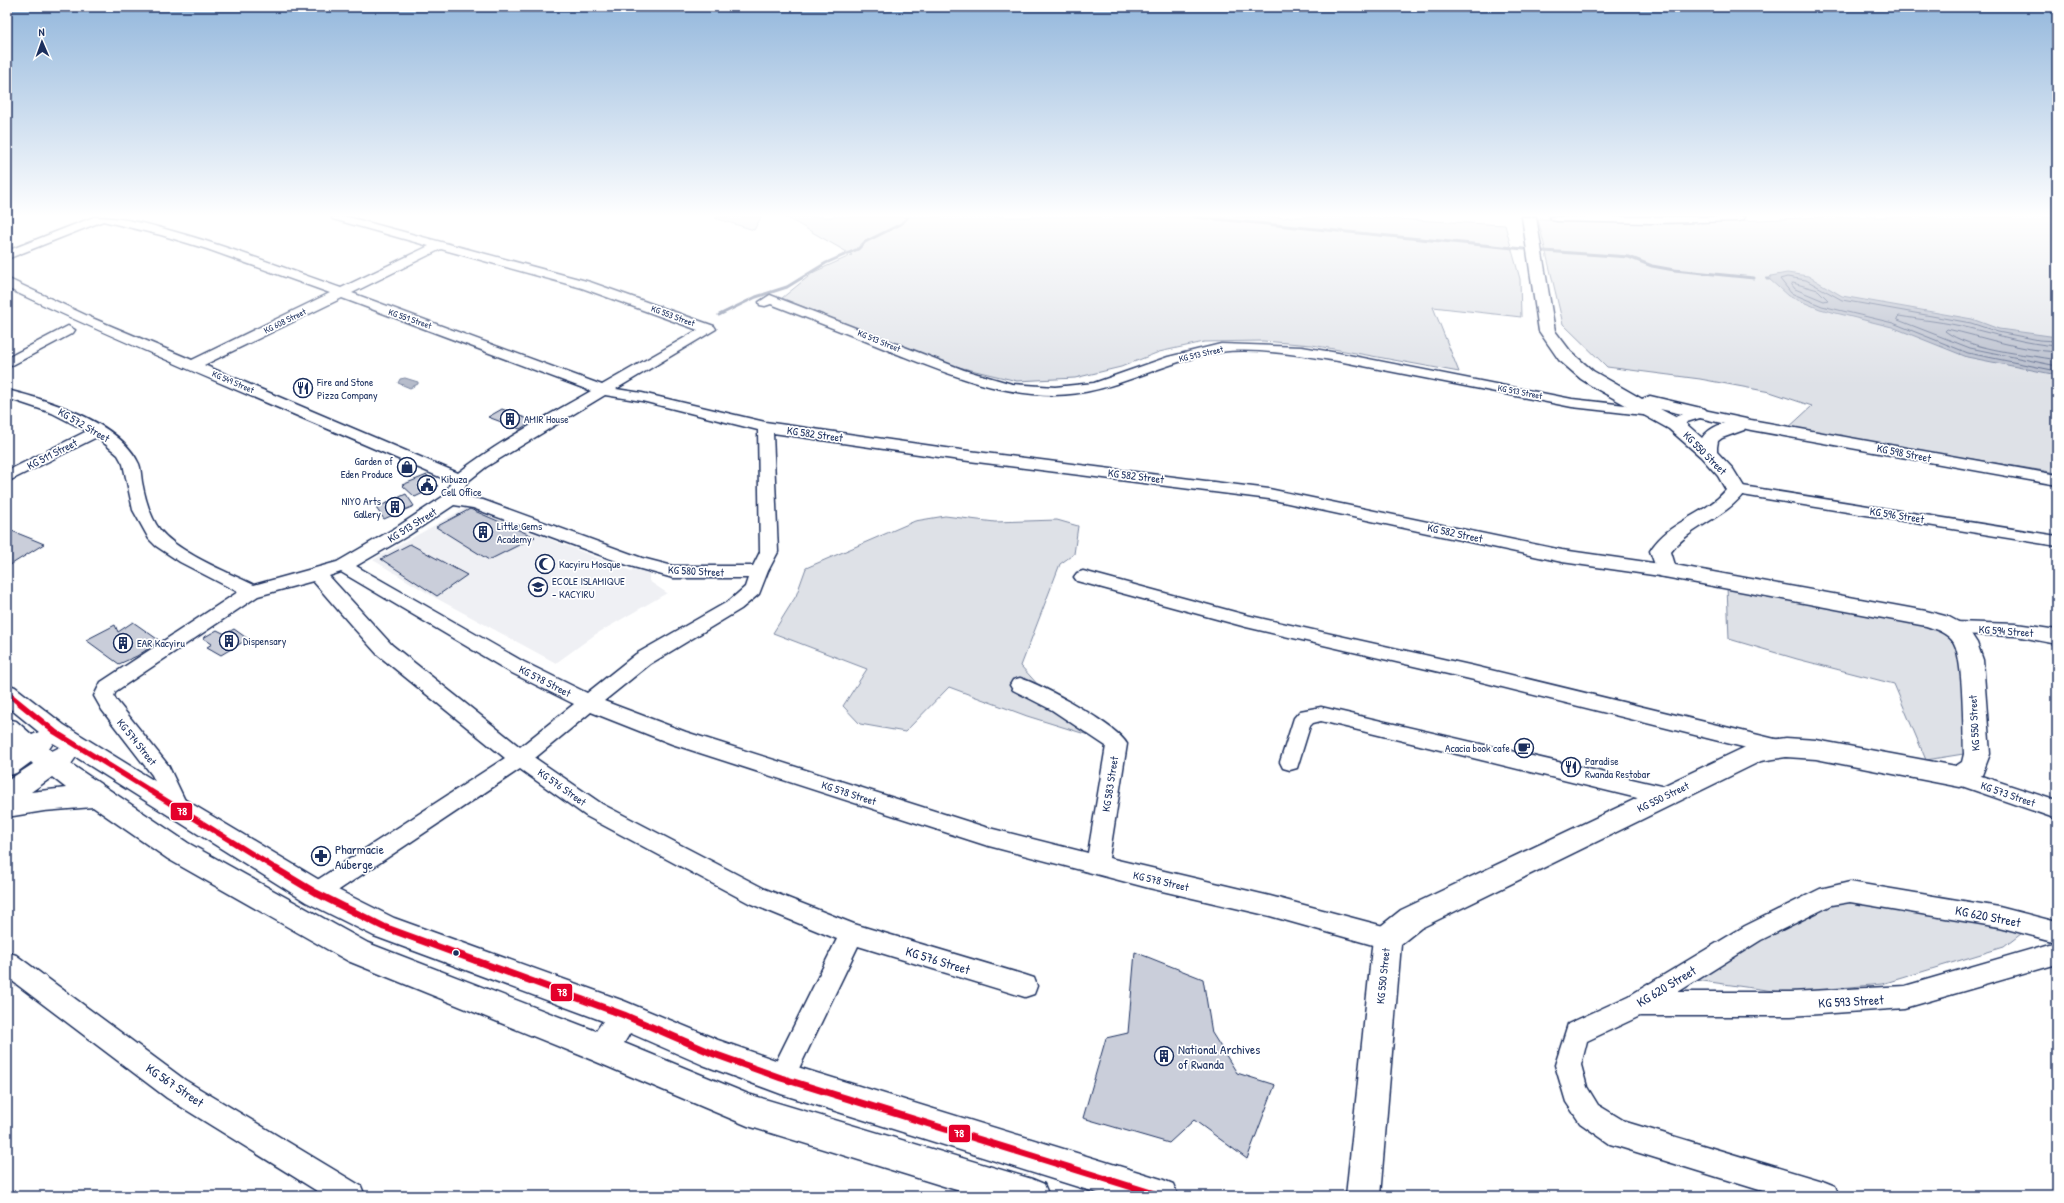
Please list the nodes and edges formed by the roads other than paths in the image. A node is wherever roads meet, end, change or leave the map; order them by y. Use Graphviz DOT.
graph roads {
  1 [pos="285,273"];
  2 [pos="381,273"];
  3 [pos="543,273"];
  4 [pos="1538,273"];
  5 [pos="7,283"];
  6 [pos="340,293"];
  7 [pos="765,302"];
  8 [pos="709,329"];
  9 [pos="68,330"];
  10 [pos="7,364"];
  11 [pos="194,365"];
  12 [pos="1601,384"];
  13 [pos="604,391"];
  14 [pos="7,394"];
  15 [pos="1652,412"];
  16 [pos="1699,414"];
  17 [pos="1676,425"];
  18 [pos="1744,425"];
  19 [pos="764,427"];
  20 [pos="98,431"];
  21 [pos="1708,453"];
  22 [pos="7,477"];
  23 [pos="460,480"];
  24 [pos="2057,480"];
  25 [pos="1736,490"];
  26 [pos="450,499"];
  27 [pos="2057,541"];
  28 [pos="342,566"];
  29 [pos="759,571"];
  30 [pos="1667,571"];
  31 [pos="317,574"];
  32 [pos="1082,577"];
  33 [pos="252,592"];
  34 [pos="1954,628"];
  35 [pos="2057,637"];
  36 [pos="118,680"];
  37 [pos="1020,685"];
  38 [pos="7,693"];
  39 [pos="589,703"];
  40 [pos="7,728"];
  41 [pos="55,732"];
  42 [pos="78,747"];
  43 [pos="1775,747"];
  44 [pos="42,756"];
  45 [pos="520,758"];
  46 [pos="1290,762"];
  47 [pos="7,766"];
  48 [pos="1960,777"];
  49 [pos="7,794"];
  50 [pos="97,796"];
  51 [pos="1666,796"];
  52 [pos="7,806"];
  53 [pos="178,810"];
  54 [pos="2057,810"];
  55 [pos="1097,865"];
  56 [pos="316,893"];
  57 [pos="384,927"];
  58 [pos="2057,932"];
  59 [pos="852,934"];
  60 [pos="1387,938"];
  61 [pos="358,952"];
  62 [pos="2057,953"];
  63 [pos="7,963"];
  64 [pos="1025,986"];
  65 [pos="1638,1004"];
  66 [pos="624,1015"];
  67 [pos="603,1049"];
  68 [pos="781,1078"];
  69 [pos="1363,1190"];
  70 [pos="1812,1194"];
  71 [pos="351,1196"];
  72 [pos="1032,1196"];
  73 [pos="1160,1196"];
  1 -- 6 [label="street, KG 551 Street"];
  2 -- 6 [label="street, KG 608 Street"];
  3 -- 8 [label="street, KG 553 Street"];
  4 -- 12 [label="street, KG 550 Street"];
  5 -- 11 [label="street, KG 549 Street"];
  6 -- 11 [label="street, KG 608 Street"];
  6 -- 13 [label="street, KG 551 Street"];
  7 -- 15 [label="street, KG 513 Street"];
  8 -- 13 [label="street, KG 513 Street"];
  9 -- 10 [label="street"];
  11 -- 23 [label="street, KG 549 Street"];
  12 -- 15 [label="street, KG 550 Street"];
  12 -- 16 [label="street"];
  13 -- 19 [label="street, KG 582 Street"];
  13 -- 23 [label="street, KG 513 Street"];
  14 -- 20 [label="street, KG 572 Street"];
  15 -- 17 [label="street, KG 550 Street"];
  16 -- 17 [label="street"];
  16 -- 18 [label="street, KG 598 Street"];
  17 -- 18 [label="street, KG 598 Street"];
  17 -- 21 [label="street, KG 550 Street"];
  18 -- 21 [label="street"];
  18 -- 24 [label="street, KG 598 Street"];
  19 -- 29 [label="street"];
  19 -- 30 [label="street, KG 582 Street"];
  20 -- 22 [label="street, KG 511 Street"];
  20 -- 33 [label="street, KG 572 Street"];
  21 -- 25 [label="street, KG 550 Street"];
  23 -- 26 [label="street, KG 513 Street"];
  25 -- 27 [label="street, KG 596 Street"];
  25 -- 30 [label="street"];
  26 -- 28 [label="street, KG 513 Street"];
  26 -- 29 [label="street, KG 580 Street"];
  28 -- 31 [label="street, KG 513 Street"];
  28 -- 39 [label="street, KG 578 Street"];
  29 -- 39 [label="street"];
  30 -- 34 [label="street"];
  31 -- 33 [label="street, KG 513 Street"];
  31 -- 45 [label="street, KG 576 Street"];
  32 -- 43 [label="street"];
  33 -- 36 [label="street, KG 513 Street"];
  34 -- 35 [label="street, KG 594 Street"];
  34 -- 48 [label="street, KG 550 Street"];
  36 -- 53 [label="street, KG 574 Street"];
  37 -- 55 [label="street, KG 583 Street"];
  38 -- 41 [label="street"];
  39 -- 45 [label="street"];
  39 -- 55 [label="street, KG 578 Street"];
  40 -- 44 [label="street"];
  41 -- 42 [label="street"];
  41 -- 44 [label="street"];
  42 -- 44 [label="street"];
  42 -- 53 [label="street"];
  43 -- 48 [label="street, KG 550 Street"];
  43 -- 51 [label="street, KG 550 Street"];
  44 -- 47 [label="street"];
  44 -- 49 [label="street"];
  44 -- 50 [label="street"];
  45 -- 56 [label="street"];
  45 -- 59 [label="street, KG 576 Street"];
  46 -- 51 [label="street"];
  48 -- 54 [label="street, KG 573 Street"];
  50 -- 52 [label="street"];
  50 -- 61 [label="street"];
  51 -- 60 [label="street, KG 550 Street"];
  53 -- 56 [label="street"];
  55 -- 60 [label="street, KG 578 Street"];
  56 -- 57 [label="street"];
  57 -- 61 [label="street"];
  57 -- 66 [label="street"];
  58 -- 65 [label="street, KG 620 Street"];
  59 -- 64 [label="street, KG 576 Street"];
  59 -- 68 [label="street"];
  60 -- 69 [label="street, KG 550 Street"];
  61 -- 67 [label="street"];
  62 -- 65 [label="street, KG 593 Street"];
  63 -- 71 [label="street, KG 567 Street"];
  65 -- 70 [label="street, KG 620 Street"];
  66 -- 67 [label="street"];
  66 -- 68 [label="street"];
  67 -- 72 [label="street"];
  68 -- 73 [label="street"];
}
